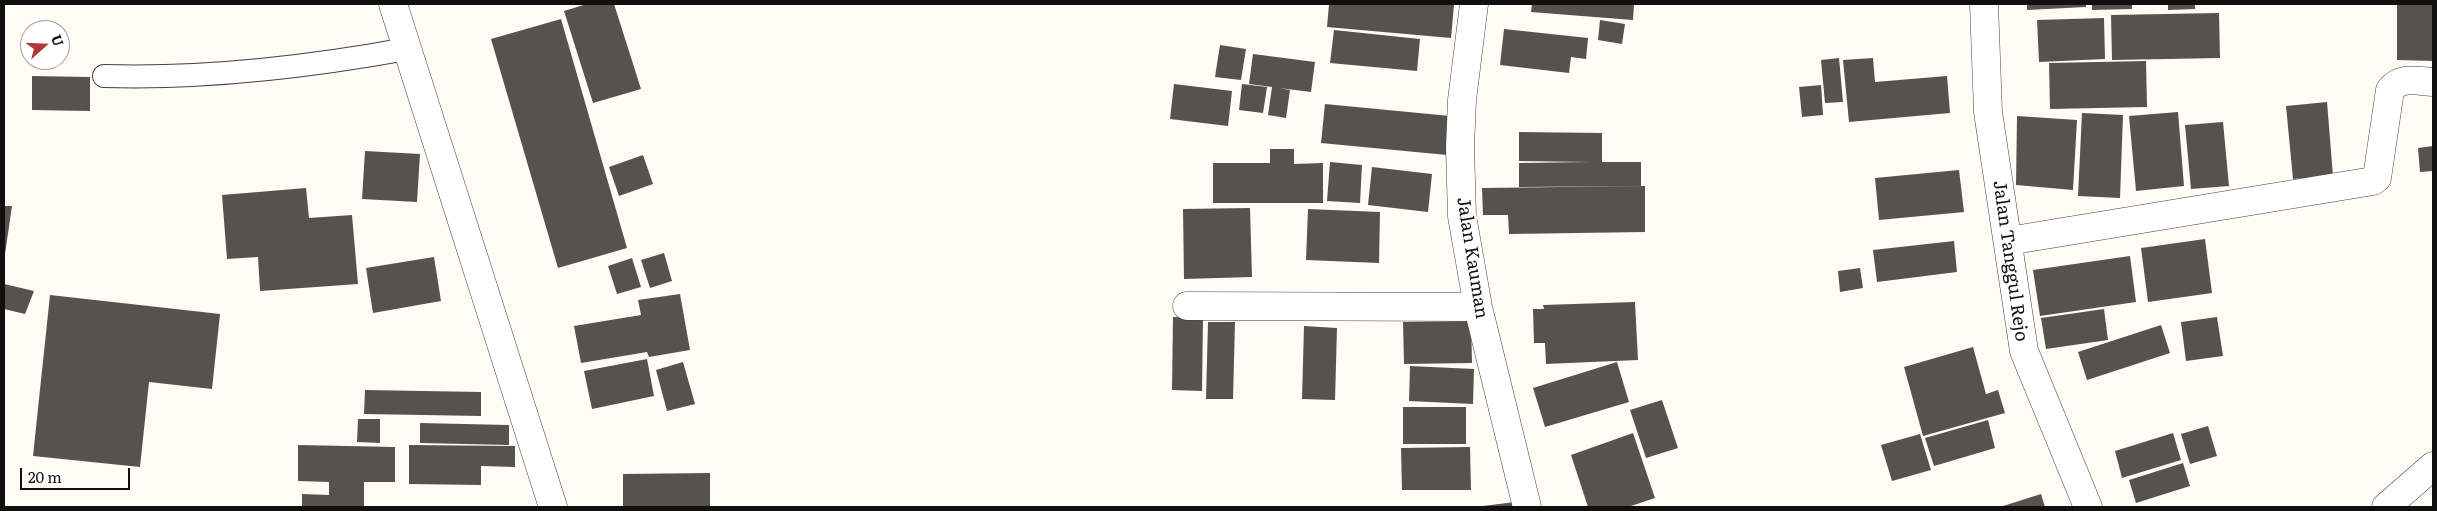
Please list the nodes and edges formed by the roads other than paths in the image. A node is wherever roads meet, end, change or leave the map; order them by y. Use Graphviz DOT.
graph roads {
  1 [pos="393,4"];
  2 [pos="1474,4"];
  3 [pos="1984,4"];
  4 [pos="408,50"];
  5 [pos="104,76"];
  6 [pos="2433,82"];
  7 [pos="2008,240"];
  8 [pos="1187,306"];
  9 [pos="1478,307"];
  10 [pos="2433,466"];
  11 [pos="553,507"];
  12 [pos="1526,507"];
  13 [pos="2088,507"];
  14 [pos="2386,507"];
  1 -- 4 [label="street"];
  2 -- 9 [label="street, Jalan Kauman"];
  3 -- 7 [label="street, Jalan Tanggul Rejo"];
  4 -- 5 [label="lane"];
  4 -- 11 [label="street"];
  6 -- 7 [label="street"];
  7 -- 13 [label="street, Jalan Tanggul Rejo"];
  8 -- 9 [label="street"];
  9 -- 12 [label="street, Jalan Kauman"];
  10 -- 14 [label="street"];
}
